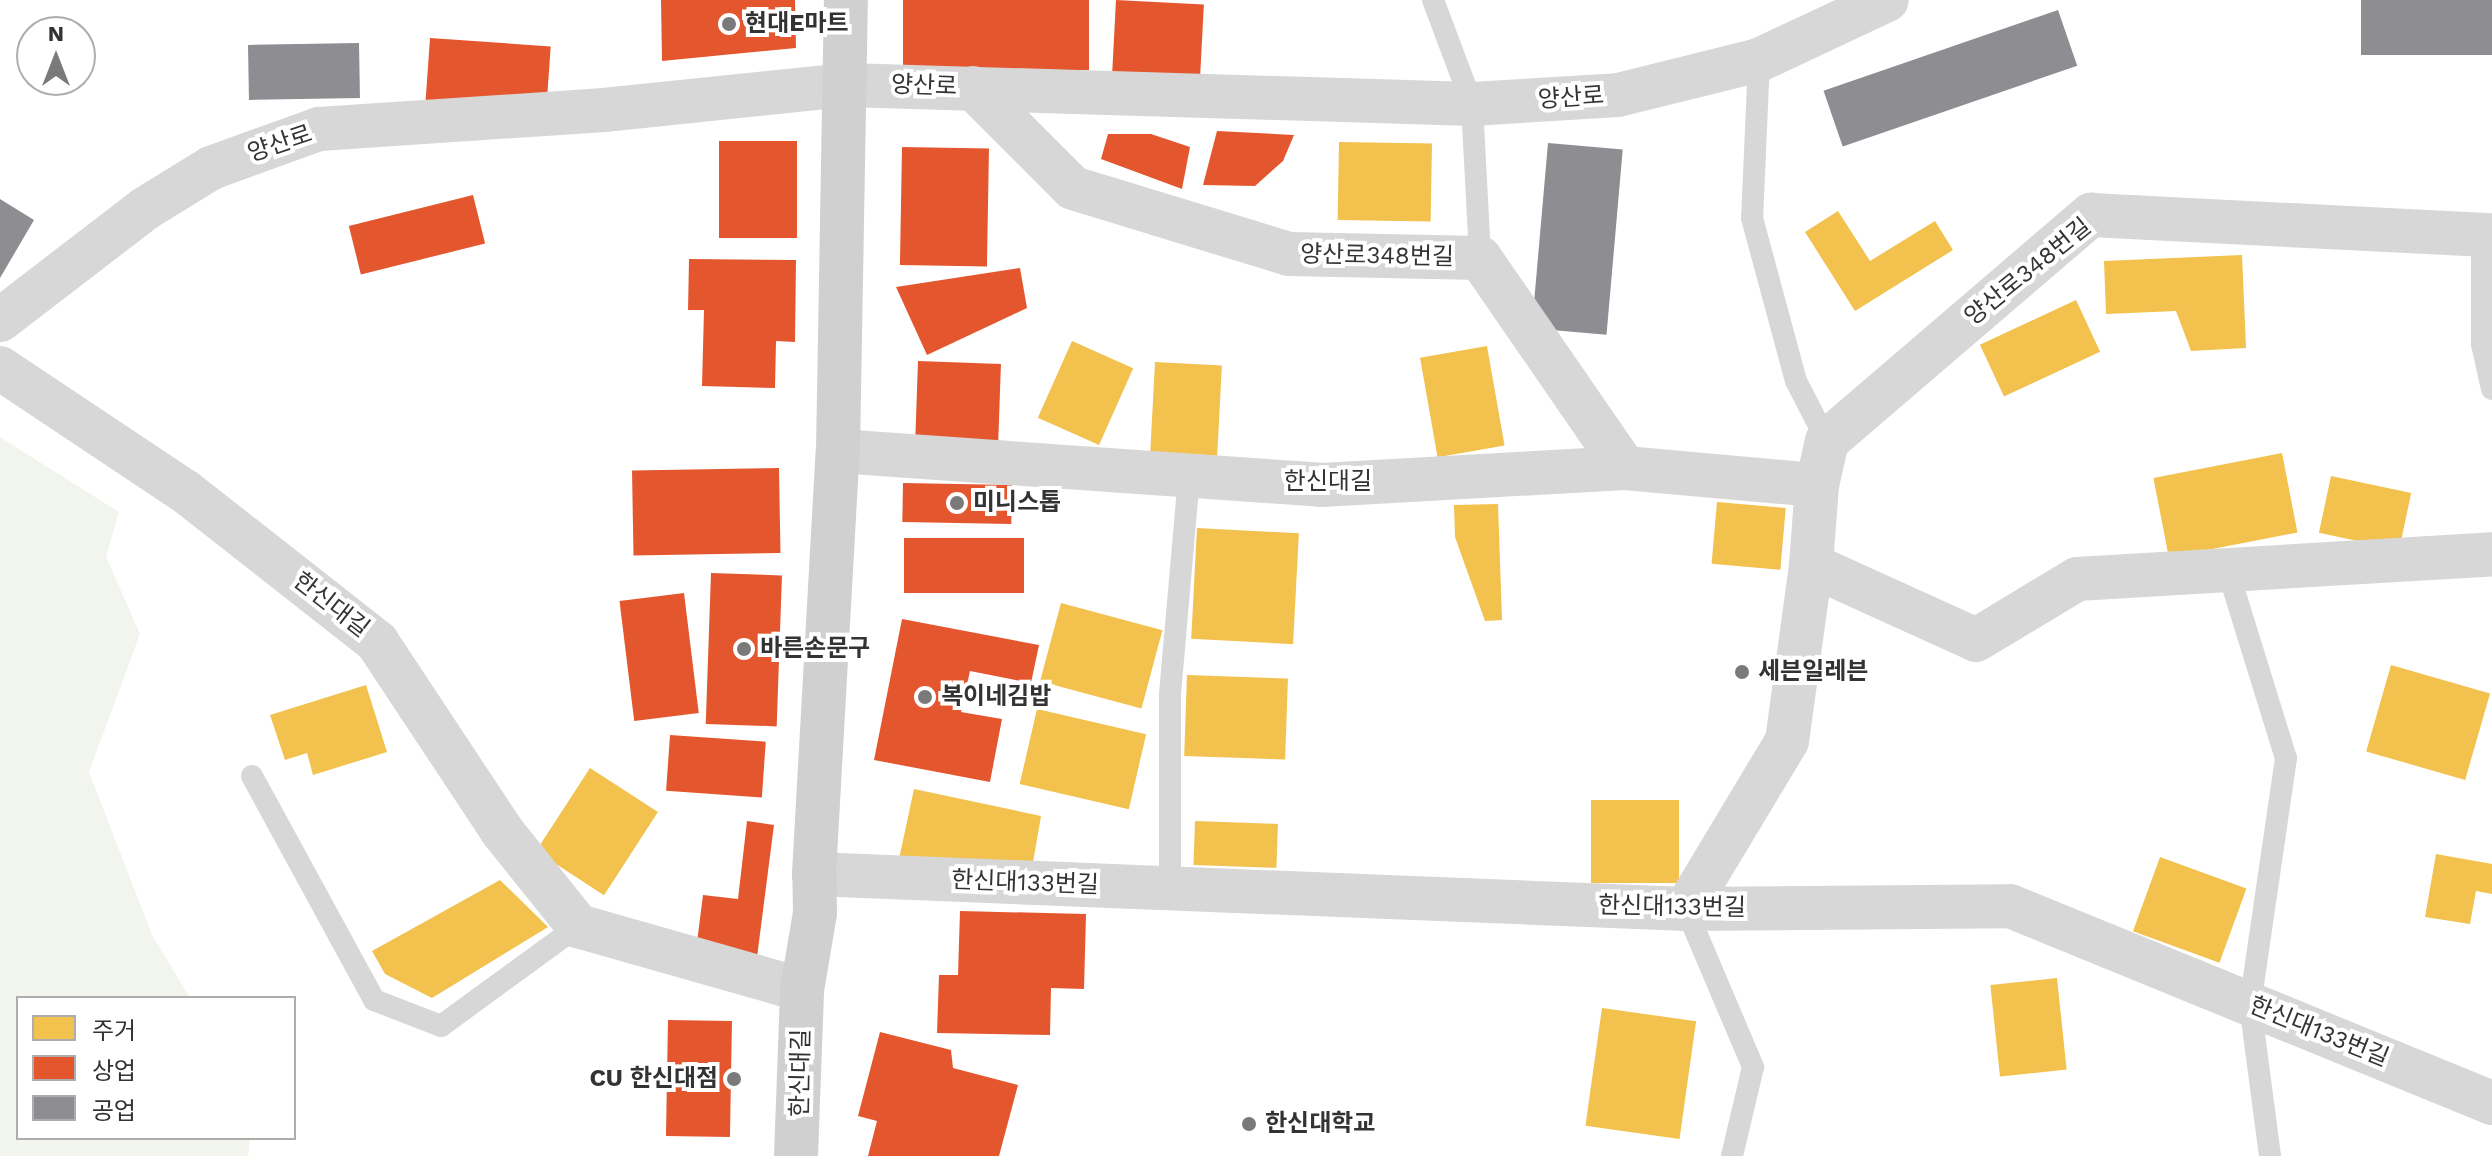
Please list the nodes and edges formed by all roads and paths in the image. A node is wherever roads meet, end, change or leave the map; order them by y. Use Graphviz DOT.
graph roads {
  1 [pos="846,0"];
  2 [pos="1433,0"];
  3 [pos="1887,0"];
  4 [pos="1759,60"];
  5 [pos="847,85"];
  6 [pos="973,88"];
  7 [pos="1472,104"];
  8 [pos="2487,235"];
  9 [pos="1480,258"];
  10 [pos="0,320"];
  11 [pos="0,368"];
  12 [pos="2492,389"];
  13 [pos="1827,441"];
  14 [pos="838,451"];
  15 [pos="1625,468"];
  16 [pos="1189,476"];
  17 [pos="1817,485"];
  18 [pos="2492,554"];
  19 [pos="1811,565"];
  20 [pos="2228,571"];
  21 [pos="252,776"];
  22 [pos="814,874"];
  23 [pos="1170,889"];
  24 [pos="1686,909"];
  25 [pos="578,926"];
  26 [pos="802,990"];
  27 [pos="2250,1004"];
  28 [pos="2492,1103"];
  29 [pos="796,1156"];
  30 [pos="1732,1156"];
  31 [pos="2270,1156"];
  1 -- 5 [label="street, 한신대길"];
  2 -- 7 [label="lane"];
  3 -- 4 [label="street, 양산로"];
  4 -- 7 [label="street, 양산로"];
  4 -- 13 [label="lane"];
  5 -- 6 [label="street, 양산로"];
  5 -- 10 [label="street, 양산로"];
  5 -- 14 [label="street, 한신대길"];
  6 -- 7 [label="street, 양산로"];
  6 -- 9 [label="street, 양산로348번길"];
  7 -- 9 [label="lane"];
  8 -- 12 [label="lane"];
  8 -- 13 [label="street, 양산로348번길"];
  9 -- 15 [label="street, 양산로348번길"];
  11 -- 25 [label="street, 한신대길"];
  13 -- 17 [label="street"];
  14 -- 16 [label="street, 한신대길"];
  14 -- 22 [label="street, 한신대길"];
  15 -- 16 [label="street, 한신대길"];
  15 -- 17 [label="street, 한신대길"];
  16 -- 23 [label="lane"];
  17 -- 19 [label="street"];
  18 -- 20 [label="street"];
  19 -- 20 [label="street"];
  19 -- 24 [label="street"];
  20 -- 27 [label="lane"];
  21 -- 25 [label="lane"];
  22 -- 23 [label="street, 한신대133번길"];
  22 -- 26 [label="street, 한신대길"];
  23 -- 24 [label="street, 한신대133번길"];
  24 -- 27 [label="street, 한신대133번길"];
  24 -- 30 [label="lane"];
  25 -- 26 [label="street"];
  26 -- 29 [label="street, 한신대길"];
  27 -- 28 [label="street, 한신대133번길"];
  27 -- 31 [label="lane"];
}
